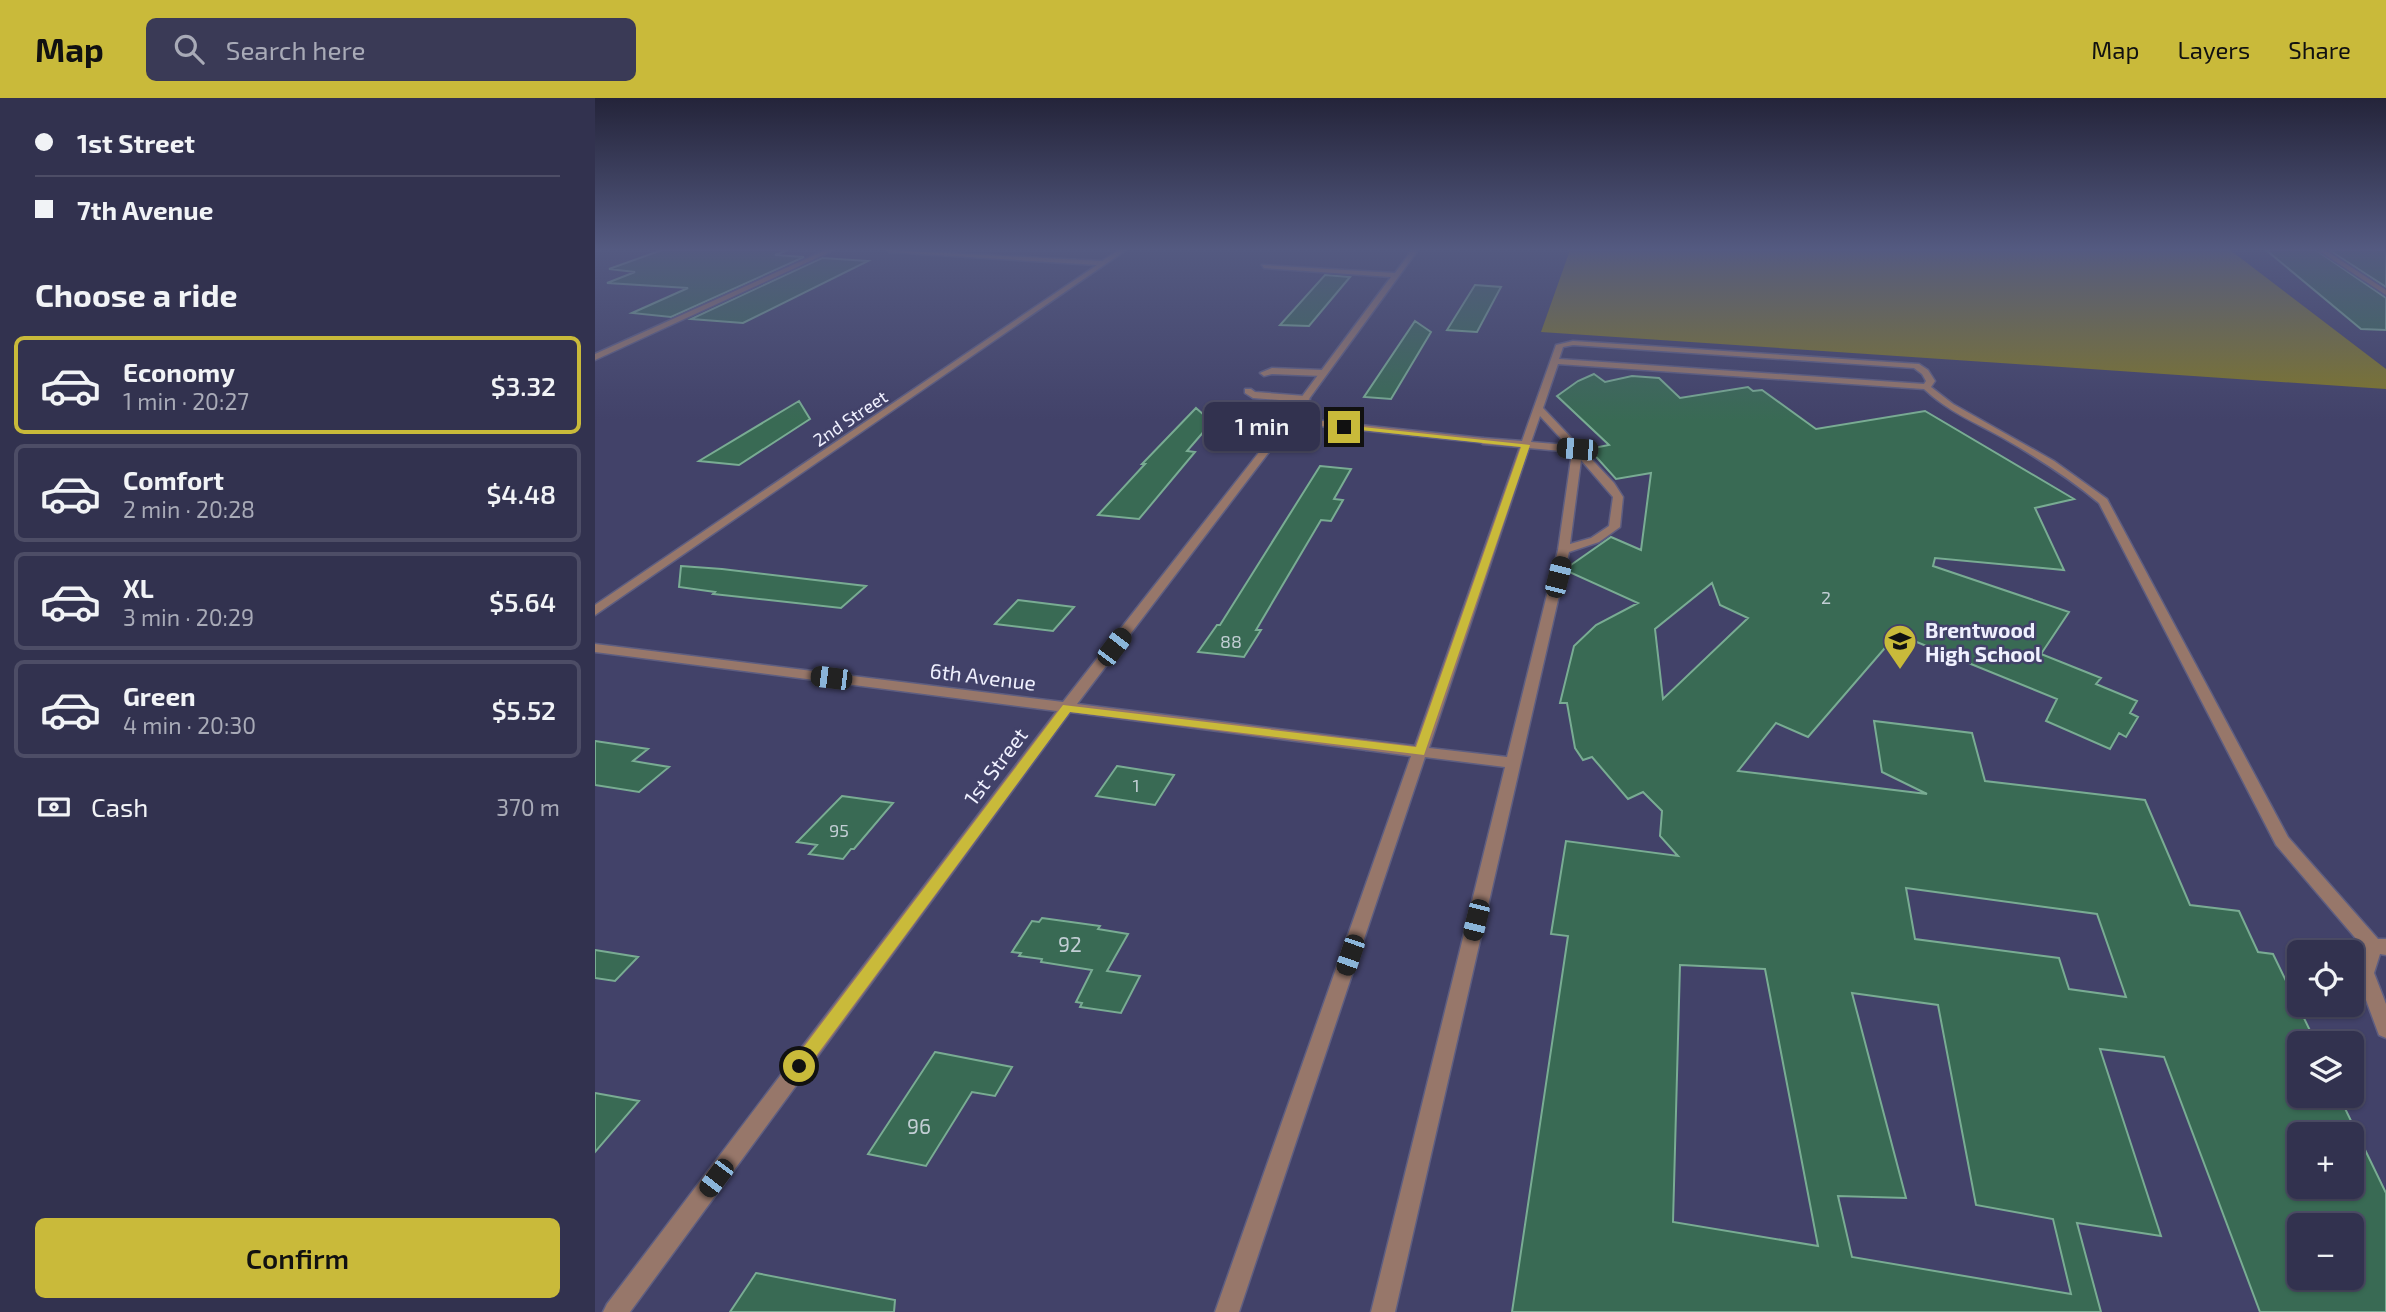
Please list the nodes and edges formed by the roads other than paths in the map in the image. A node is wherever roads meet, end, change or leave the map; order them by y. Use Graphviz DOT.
graph roads {
  1 [pos="706,307"];
  2 [pos="1039,307"];
  3 [pos="1372,307"];
  4 [pos="595,357"];
  5 [pos="1554,361"];
  6 [pos="1264,373"];
  7 [pos="1323,373"];
  8 [pos="1926,387"];
  9 [pos="1248,391"];
  10 [pos="1305,399"];
  11 [pos="1538,408"];
  12 [pos="1289,420"];
  13 [pos="1526,445"];
  14 [pos="1577,449"];
  15 [pos="1565,550"];
  16 [pos="595,611"];
  17 [pos="595,648"];
  18 [pos="1067,708"];
  19 [pos="1420,752"];
  20 [pos="1514,763"];
  21 [pos="2380,946"];
  22 [pos="2386,1029"];
  23 [pos="615,1312"];
  24 [pos="1227,1312"];
  25 [pos="1383,1312"];
  1 -- 4 [label="street"];
  2 -- 16 [label="street, 2nd Street"];
  3 -- 7 [label="street, 1st Street"];
  5 -- 8 [label="street"];
  5 -- 8 [label="street"];
  5 -- 11 [label="street"];
  6 -- 7 [label="street"];
  7 -- 10 [label="street, 1st Street"];
  8 -- 21 [label="street"];
  9 -- 10 [label="street"];
  10 -- 12 [label="street, 1st Street"];
  11 -- 13 [label="street"];
  11 -- 14 [label="street"];
  12 -- 13 [label="street"];
  12 -- 18 [label="street, 1st Street"];
  13 -- 14 [label="street"];
  13 -- 19 [label="street"];
  14 -- 15 [label="street"];
  14 -- 15 [label="street"];
  15 -- 20 [label="street"];
  17 -- 18 [label="street, 6th Avenue"];
  18 -- 19 [label="street, 6th Avenue"];
  18 -- 23 [label="street, 1st Street"];
  19 -- 20 [label="street, 6th Avenue"];
  19 -- 24 [label="street"];
  20 -- 25 [label="street"];
  21 -- 22 [label="street"];
}
